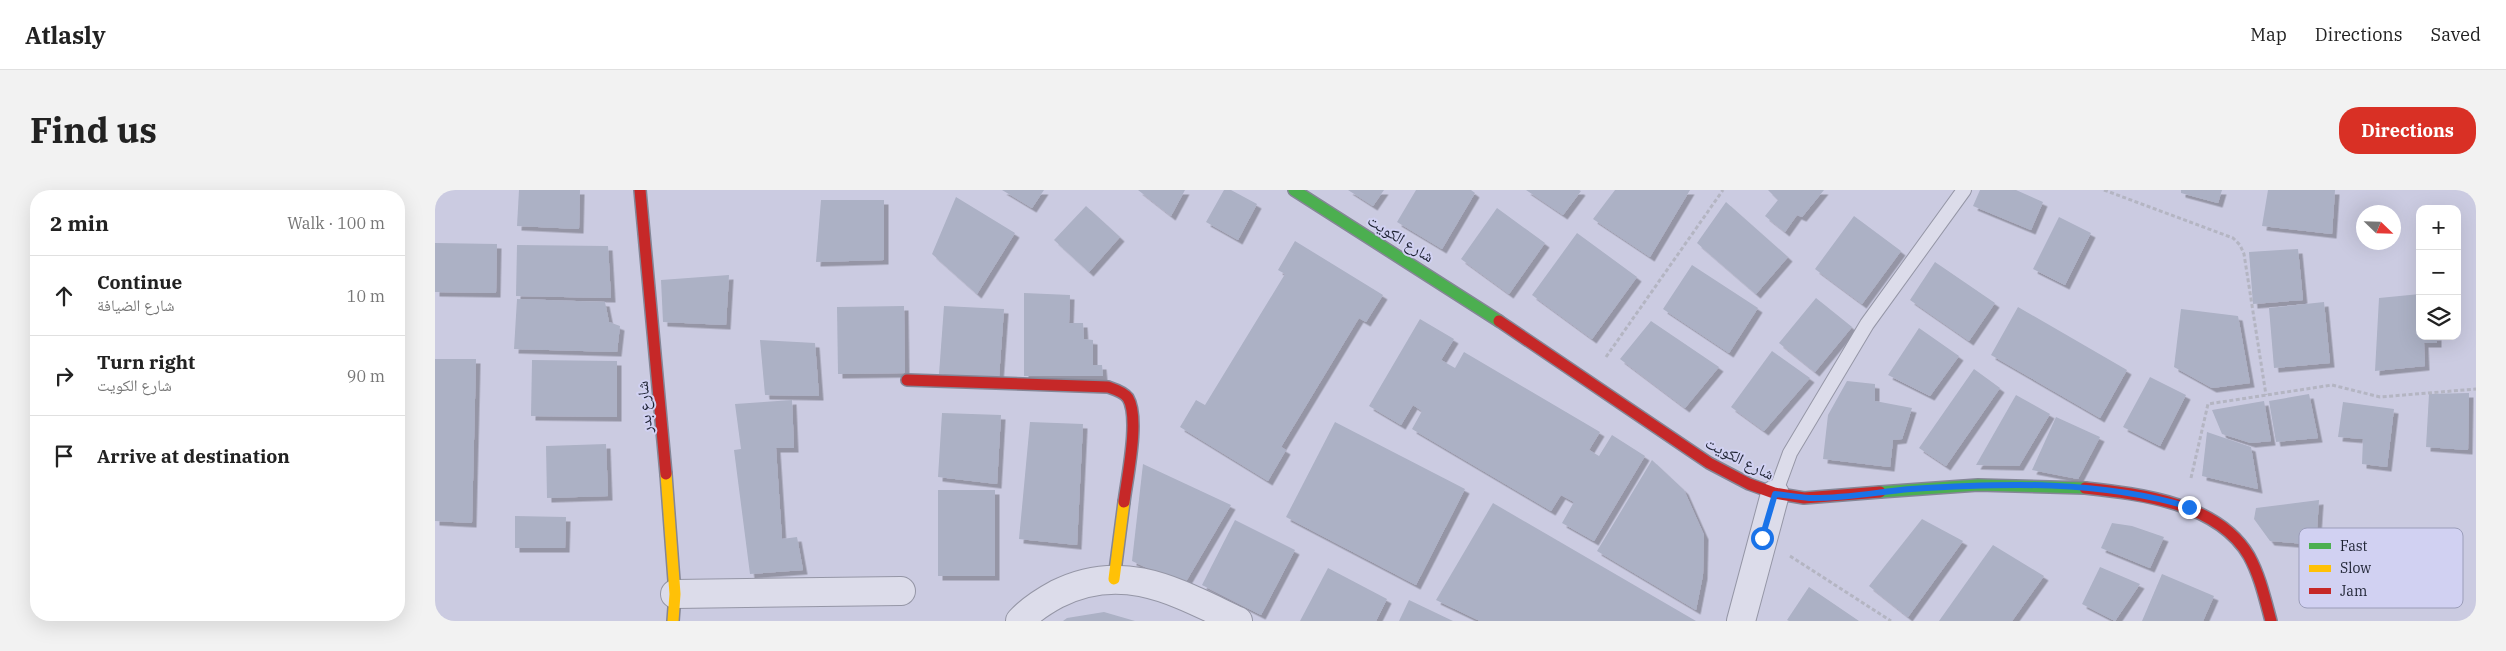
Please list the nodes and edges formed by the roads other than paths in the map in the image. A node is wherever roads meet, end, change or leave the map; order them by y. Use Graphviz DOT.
graph roads {
  1 [pos="640,190"];
  2 [pos="1294,190"];
  3 [pos="1964,190"];
  4 [pos="907,380"];
  5 [pos="1775,494"];
  6 [pos="1114,579"];
  7 [pos="901,591"];
  8 [pos="675,594"];
  9 [pos="673,621"];
  10 [pos="1020,621"];
  11 [pos="1238,621"];
  12 [pos="1741,621"];
  13 [pos="2271,621"];
  1 -- 8 [label="street, شارع بدر"];
  2 -- 5 [label="street, شارع الكويت"];
  3 -- 5 [label="lane"];
  4 -- 6 [label="street"];
  5 -- 12 [label="street"];
  5 -- 13 [label="street, شارع الكويت"];
  6 -- 10 [label="street"];
  6 -- 11 [label="street"];
  7 -- 8 [label="street"];
  8 -- 9 [label="street, شارع بدر"];
}
